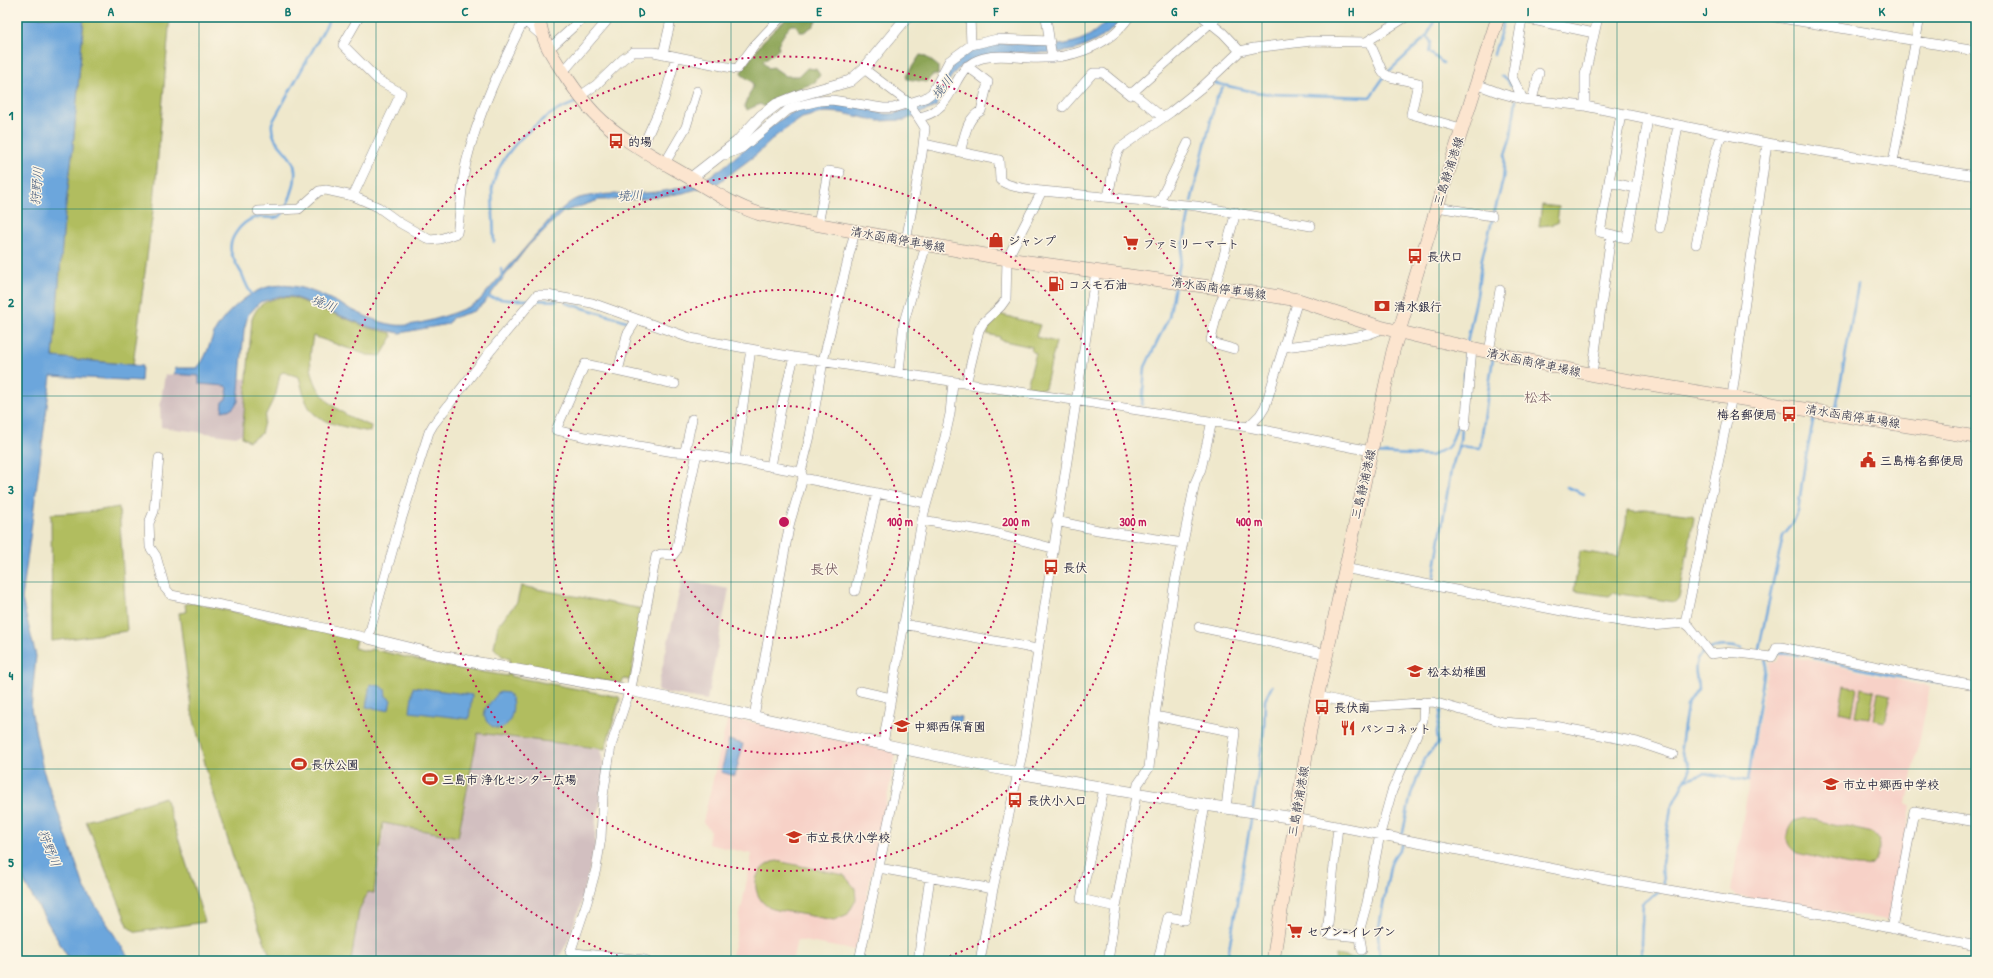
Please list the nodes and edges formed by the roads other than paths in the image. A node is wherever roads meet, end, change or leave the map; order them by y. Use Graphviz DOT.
graph roads {
  1 [pos="359,17"];
  2 [pos="539,17"];
  3 [pos="584,17"];
  4 [pos="669,17"];
  5 [pos="781,17"];
  6 [pos="907,17"];
  7 [pos="970,17"];
  8 [pos="1046,17"];
  9 [pos="1129,17"];
  10 [pos="1406,17"];
  11 [pos="1498,17"];
  12 [pos="1598,17"];
  13 [pos="1775,17"];
  14 [pos="1920,17"];
  15 [pos="522,18"];
  16 [pos="1519,18"];
  17 [pos="1210,19"];
  18 [pos="606,22"];
  19 [pos="1594,33"];
  20 [pos="541,35"];
  21 [pos="1049,41"];
  22 [pos="1369,41"];
  23 [pos="1915,41"];
  24 [pos="971,45"];
  25 [pos="548,50"];
  26 [pos="1240,51"];
  27 [pos="1976,51"];
  28 [pos="663,54"];
  29 [pos="676,57"];
  30 [pos="1052,58"];
  31 [pos="967,66"];
  32 [pos="864,69"];
  33 [pos="563,72"];
  34 [pos="1540,73"];
  35 [pos="1476,84"];
  36 [pos="697,91"];
  37 [pos="1132,92"];
  38 [pos="580,96"];
  39 [pos="1527,99"];
  40 [pos="909,103"];
  41 [pos="1585,106"];
  42 [pos="1062,108"];
  43 [pos="1621,114"];
  44 [pos="919,117"];
  45 [pos="1162,117"];
  46 [pos="1648,120"];
  47 [pos="1678,125"];
  48 [pos="1461,128"];
  49 [pos="1722,134"];
  50 [pos="1188,143"];
  51 [pos="1767,143"];
  52 [pos="924,144"];
  53 [pos="642,148"];
  54 [pos="960,152"];
  55 [pos="719,157"];
  56 [pos="1893,162"];
  57 [pos="666,163"];
  58 [pos="840,173"];
  59 [pos="1976,176"];
  60 [pos="692,179"];
  61 [pos="1609,182"];
  62 [pos="1636,188"];
  63 [pos="1042,191"];
  64 [pos="353,196"];
  65 [pos="1108,197"];
  66 [pos="1159,202"];
  67 [pos="1437,207"];
  68 [pos="258,211"];
  69 [pos="1236,212"];
  70 [pos="1492,216"];
  71 [pos="818,224"];
  72 [pos="1311,226"];
  73 [pos="1660,228"];
  74 [pos="855,232"];
  75 [pos="906,241"];
  76 [pos="1610,242"];
  77 [pos="1696,244"];
  78 [pos="926,245"];
  79 [pos="1008,259"];
  80 [pos="1096,271"];
  81 [pos="1220,288"];
  82 [pos="1500,290"];
  83 [pos="1298,300"];
  84 [pos="637,319"];
  85 [pos="1380,327"];
  86 [pos="1399,331"];
  87 [pos="1284,347"];
  88 [pos="1472,348"];
  89 [pos="751,349"];
  90 [pos="1234,349"];
  91 [pos="1488,352"];
  92 [pos="794,357"];
  93 [pos="823,361"];
  94 [pos="899,368"];
  95 [pos="618,371"];
  96 [pos="1592,374"];
  97 [pos="967,381"];
  98 [pos="953,382"];
  99 [pos="675,384"];
  100 [pos="1732,396"];
  101 [pos="1077,398"];
  102 [pos="692,419"];
  103 [pos="1212,421"];
  104 [pos="1248,426"];
  105 [pos="1465,427"];
  106 [pos="1976,437"];
  107 [pos="685,451"];
  108 [pos="1371,451"];
  109 [pos="697,453"];
  110 [pos="159,458"];
  111 [pos="735,460"];
  112 [pos="771,467"];
  113 [pos="802,475"];
  114 [pos="877,493"];
  115 [pos="926,503"];
  116 [pos="922,520"];
  117 [pos="1056,521"];
  118 [pos="1183,543"];
  119 [pos="1052,548"];
  120 [pos="1344,568"];
  121 [pos="855,591"];
  122 [pos="1685,623"];
  123 [pos="903,624"];
  124 [pos="1199,627"];
  125 [pos="368,638"];
  126 [pos="1037,649"];
  127 [pos="1327,654"];
  128 [pos="1976,684"];
  129 [pos="629,690"];
  130 [pos="860,691"];
  131 [pos="1318,696"];
  132 [pos="891,698"];
  133 [pos="1424,702"];
  134 [pos="754,716"];
  135 [pos="1155,716"];
  136 [pos="883,744"];
  137 [pos="904,748"];
  138 [pos="1673,754"];
  139 [pos="1018,773"];
  140 [pos="1104,788"];
  141 [pos="1137,793"];
  142 [pos="1205,805"];
  143 [pos="1226,808"];
  144 [pos="1295,818"];
  145 [pos="1976,822"];
  146 [pos="1338,826"];
  147 [pos="1380,834"];
  148 [pos="880,868"];
  149 [pos="930,877"];
  150 [pos="993,889"];
  151 [pos="1116,907"];
  152 [pos="1892,929"];
  153 [pos="1359,937"];
  154 [pos="1976,946"];
  155 [pos="1362,950"];
  156 [pos="574,954"];
  157 [pos="645,961"];
  158 [pos="859,961"];
  159 [pos="918,961"];
  160 [pos="980,961"];
  161 [pos="1108,961"];
  162 [pos="1158,961"];
  163 [pos="1273,961"];
  1 -- 64 [label="street"];
  2 -- 20 [label="main road, 清水函南停車場線"];
  3 -- 25 [label="street"];
  4 -- 28 [label="street"];
  5 -- 29 [label="street"];
  6 -- 32 [label="street"];
  7 -- 24 [label="street"];
  8 -- 21 [label="street"];
  9 -- 30 [label="street"];
  10 -- 22 [label="street"];
  11 -- 35 [label="main road, 三島静浦港線"];
  12 -- 19 [label="street"];
  13 -- 23 [label="street"];
  14 -- 23 [label="street"];
  15 -- 20 [label="street"];
  15 -- 64 [label="street"];
  16 -- 19 [label="street"];
  16 -- 39 [label="street"];
  17 -- 26 [label="street"];
  17 -- 37 [label="street"];
  18 -- 33 [label="street"];
  19 -- 41 [label="street"];
  20 -- 25 [label="main road, 清水函南停車場線"];
  21 -- 24 [label="street"];
  21 -- 30 [label="street"];
  22 -- 26 [label="street"];
  22 -- 48 [label="street"];
  23 -- 27 [label="street"];
  23 -- 56 [label="street"];
  24 -- 40 [label="street"];
  25 -- 33 [label="main road, 清水函南停車場線"];
  26 -- 45 [label="street"];
  28 -- 29 [label="street"];
  28 -- 38 [label="street"];
  29 -- 53 [label="street"];
  30 -- 31 [label="street"];
  31 -- 44 [label="street"];
  31 -- 54 [label="street"];
  32 -- 40 [label="street"];
  32 -- 55 [label="street"];
  33 -- 38 [label="main road, 清水函南停車場線"];
  34 -- 39 [label="street"];
  35 -- 39 [label="street"];
  35 -- 48 [label="main road, 三島静浦港線"];
  36 -- 57 [label="street"];
  37 -- 42 [label="street"];
  37 -- 45 [label="street"];
  38 -- 53 [label="main road, 清水函南停車場線"];
  39 -- 41 [label="street"];
  40 -- 44 [label="street"];
  40 -- 55 [label="street"];
  41 -- 43 [label="street"];
  43 -- 46 [label="street"];
  43 -- 61 [label="street"];
  44 -- 52 [label="street"];
  45 -- 65 [label="street"];
  46 -- 47 [label="street"];
  46 -- 62 [label="street"];
  47 -- 49 [label="street"];
  47 -- 73 [label="street"];
  48 -- 67 [label="main road, 三島静浦港線"];
  49 -- 51 [label="street"];
  49 -- 77 [label="street"];
  50 -- 66 [label="street"];
  51 -- 56 [label="street"];
  51 -- 100 [label="street"];
  52 -- 54 [label="street"];
  52 -- 75 [label="street"];
  53 -- 57 [label="main road, 清水函南停車場線"];
  54 -- 63 [label="street"];
  55 -- 60 [label="street"];
  56 -- 59 [label="street"];
  57 -- 60 [label="main road, 清水函南停車場線"];
  58 -- 71 [label="street"];
  60 -- 71 [label="main road, 清水函南停車場線"];
  61 -- 62 [label="street"];
  61 -- 62 [label="street"];
  63 -- 65 [label="street"];
  63 -- 79 [label="street"];
  64 -- 68 [label="street"];
  65 -- 66 [label="street"];
  66 -- 69 [label="street"];
  67 -- 70 [label="street"];
  67 -- 86 [label="main road, 三島静浦港線"];
  69 -- 72 [label="street"];
  69 -- 81 [label="street"];
  71 -- 74 [label="main road, 清水函南停車場線"];
  74 -- 75 [label="main road, 清水函南停車場線"];
  74 -- 93 [label="street"];
  75 -- 78 [label="main road, 清水函南停車場線"];
  76 -- 96 [label="street"];
  78 -- 79 [label="main road, 清水函南停車場線"];
  78 -- 94 [label="street"];
  79 -- 80 [label="main road, 清水函南停車場線"];
  79 -- 97 [label="street"];
  80 -- 81 [label="main road, 清水函南停車場線"];
  80 -- 101 [label="street"];
  81 -- 83 [label="main road, 清水函南停車場線"];
  81 -- 90 [label="street"];
  82 -- 91 [label="street"];
  83 -- 85 [label="main road, 清水函南停車場線"];
  83 -- 87 [label="street"];
  84 -- 89 [label="street"];
  84 -- 95 [label="street"];
  84 -- 125 [label="street"];
  85 -- 86 [label="main road, 清水函南停車場線"];
  85 -- 87 [label="street"];
  86 -- 88 [label="main road, 清水函南停車場線"];
  86 -- 108 [label="main road, 三島静浦港線"];
  87 -- 104 [label="street"];
  88 -- 91 [label="main road, 清水函南停車場線"];
  88 -- 105 [label="street"];
  89 -- 92 [label="street"];
  89 -- 111 [label="street"];
  91 -- 96 [label="main road, 清水函南停車場線"];
  92 -- 93 [label="street"];
  92 -- 112 [label="street"];
  93 -- 94 [label="street"];
  93 -- 113 [label="street"];
  94 -- 98 [label="street"];
  95 -- 99 [label="street"];
  95 -- 107 [label="street"];
  96 -- 100 [label="main road, 清水函南停車場線"];
  97 -- 98 [label="street"];
  97 -- 101 [label="street"];
  98 -- 115 [label="street"];
  100 -- 106 [label="main road, 清水函南停車場線"];
  100 -- 122 [label="street"];
  101 -- 103 [label="street"];
  101 -- 117 [label="street"];
  102 -- 107 [label="street"];
  103 -- 104 [label="street"];
  103 -- 118 [label="street"];
  104 -- 108 [label="street"];
  107 -- 109 [label="street"];
  108 -- 120 [label="main road, 三島静浦港線"];
  109 -- 111 [label="street"];
  109 -- 129 [label="street"];
  110 -- 125 [label="street"];
  111 -- 112 [label="street"];
  112 -- 113 [label="street"];
  113 -- 114 [label="street"];
  113 -- 134 [label="street"];
  114 -- 115 [label="street"];
  114 -- 121 [label="street"];
  115 -- 116 [label="street"];
  116 -- 119 [label="street"];
  116 -- 123 [label="street"];
  117 -- 118 [label="street"];
  117 -- 119 [label="street"];
  118 -- 135 [label="street"];
  119 -- 126 [label="street"];
  120 -- 122 [label="street"];
  120 -- 127 [label="main road, 三島静浦港線"];
  122 -- 128 [label="street"];
  123 -- 126 [label="street"];
  123 -- 132 [label="street"];
  124 -- 127 [label="street"];
  125 -- 129 [label="street"];
  126 -- 139 [label="street"];
  127 -- 131 [label="main road, 三島静浦港線"];
  129 -- 134 [label="street"];
  129 -- 156 [label="street"];
  130 -- 132 [label="street"];
  131 -- 133 [label="street"];
  131 -- 144 [label="main road, 三島静浦港線"];
  132 -- 136 [label="street"];
  133 -- 138 [label="street"];
  133 -- 147 [label="street"];
  134 -- 136 [label="street"];
  135 -- 141 [label="street"];
  135 -- 143 [label="street"];
  136 -- 137 [label="street"];
  137 -- 139 [label="street"];
  137 -- 148 [label="street"];
  139 -- 140 [label="street"];
  139 -- 150 [label="street"];
  140 -- 141 [label="street"];
  140 -- 151 [label="street"];
  141 -- 142 [label="street"];
  141 -- 151 [label="street"];
  142 -- 143 [label="street"];
  142 -- 162 [label="street"];
  143 -- 144 [label="street"];
  144 -- 146 [label="street"];
  144 -- 163 [label="main road, 三島静浦港線"];
  145 -- 152 [label="street"];
  146 -- 147 [label="street"];
  146 -- 153 [label="street"];
  147 -- 152 [label="street"];
  147 -- 153 [label="street"];
  148 -- 149 [label="street"];
  148 -- 158 [label="street"];
  149 -- 150 [label="street"];
  149 -- 159 [label="street"];
  150 -- 160 [label="street"];
  151 -- 161 [label="street"];
  152 -- 154 [label="street"];
  153 -- 155 [label="street"];
  156 -- 157 [label="street"];
}
